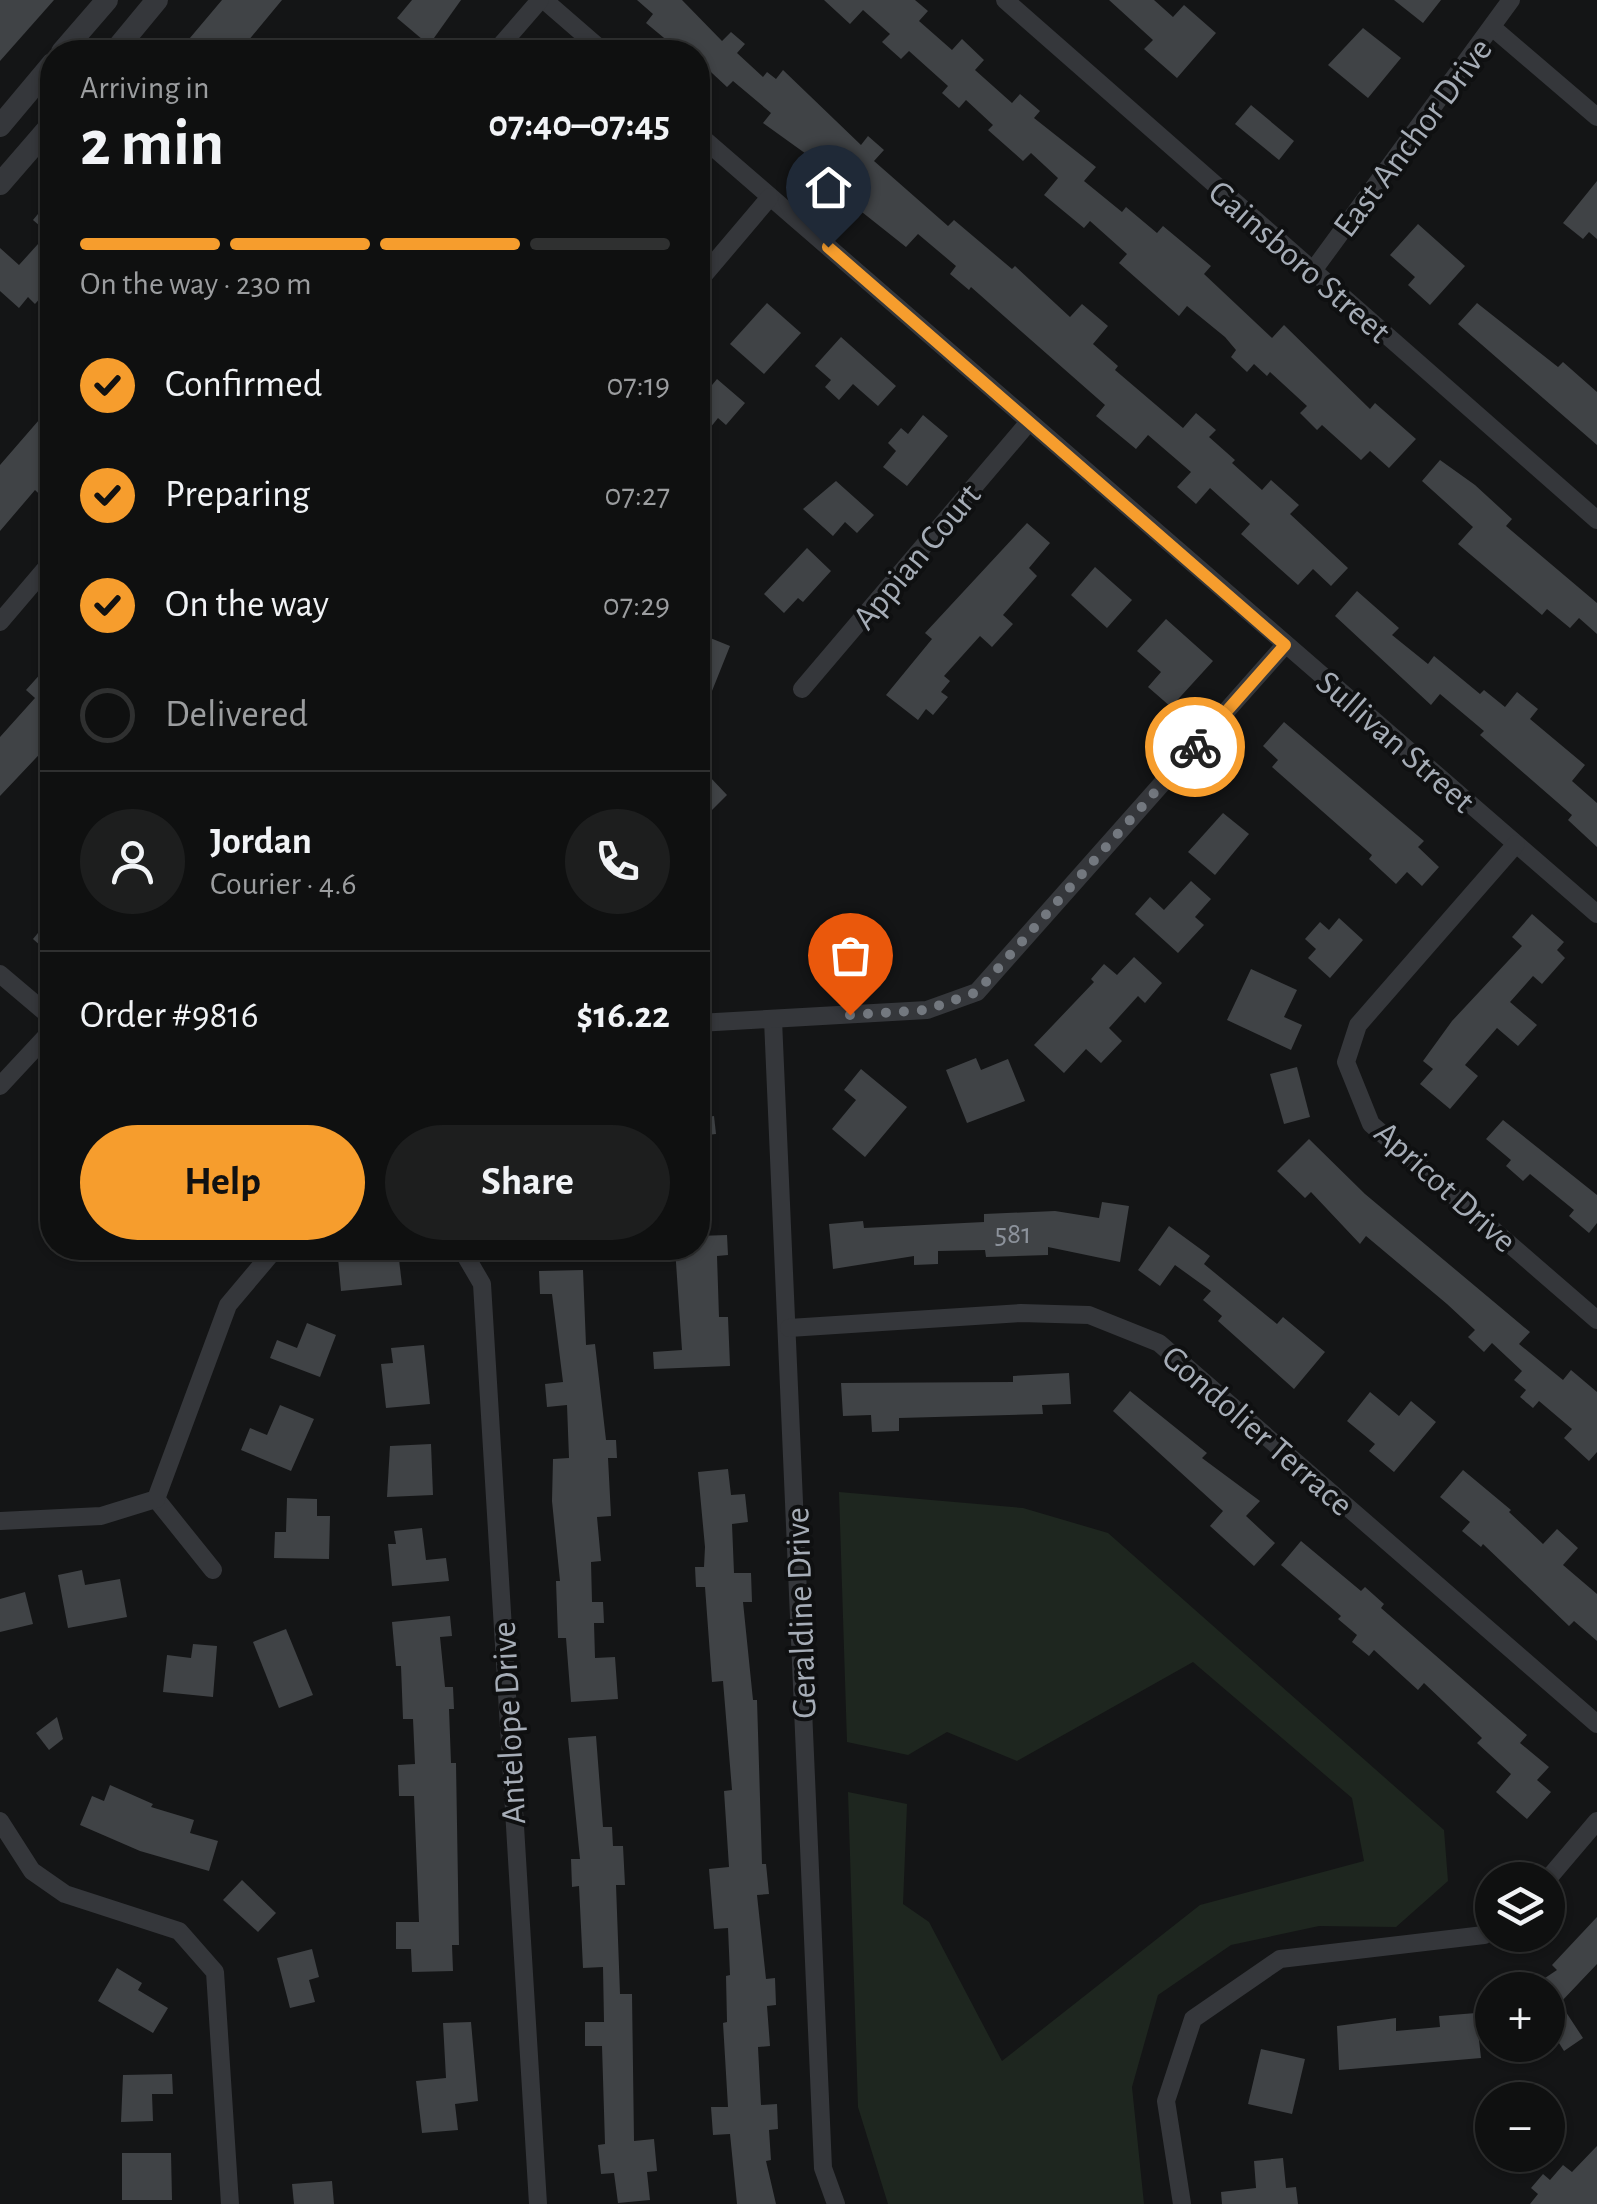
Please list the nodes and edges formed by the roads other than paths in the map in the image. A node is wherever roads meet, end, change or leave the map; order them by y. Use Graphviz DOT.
graph roads {
  1 [pos="107,0"];
  2 [pos="157,0"];
  3 [pos="542,0"];
  4 [pos="1004,0"];
  5 [pos="1511,0"];
  6 [pos="1493,28"];
  7 [pos="72,40"];
  8 [pos="124,40"];
  9 [pos="506,40"];
  10 [pos="590,40"];
  11 [pos="40,78"];
  12 [pos="1597,117"];
  13 [pos="0,126"];
  14 [pos="40,138"];
  15 [pos="710,144"];
  16 [pos="0,184"];
  17 [pos="770,197"];
  18 [pos="710,268"];
  19 [pos="1312,272"];
  20 [pos="1029,422"];
  21 [pos="1597,520"];
  22 [pos="40,575"];
  23 [pos="0,622"];
  24 [pos="1285,645"];
  25 [pos="802,689"];
  26 [pos="1516,844"];
  27 [pos="1597,914"];
  28 [pos="0,974"];
  29 [pos="40,1008"];
  30 [pos="773,1020"];
  31 [pos="710,1023"];
  32 [pos="40,1043"];
  33 [pos="0,1086"];
  34 [pos="266,1260"];
  35 [pos="468,1260"];
  36 [pos="1597,1320"];
  37 [pos="788,1328"];
  38 [pos="156,1499"];
  39 [pos="0,1521"];
  40 [pos="213,1570"];
  41 [pos="1597,1724"];
  42 [pos="0,1821"];
  43 [pos="1597,1821"];
  44 [pos="1562,1862"];
  45 [pos="1475,1936"];
  46 [pos="230,2204"];
  47 [pos="538,2204"];
  48 [pos="836,2204"];
  49 [pos="1182,2204"];
  1 -- 7 [label="street"];
  2 -- 8 [label="street"];
  3 -- 9 [label="street"];
  3 -- 10 [label="street"];
  4 -- 19 [label="street, Gainsboro Street"];
  5 -- 6 [label="street, East Anchor Drive"];
  6 -- 12 [label="street"];
  6 -- 19 [label="street, East Anchor Drive"];
  11 -- 13 [label="street"];
  14 -- 16 [label="street"];
  15 -- 17 [label="street, Sullivan Street"];
  17 -- 18 [label="street"];
  17 -- 20 [label="street, Sullivan Street"];
  19 -- 21 [label="street, Gainsboro Street"];
  20 -- 24 [label="street, Sullivan Street"];
  20 -- 25 [label="street, Appian Court"];
  22 -- 23 [label="street"];
  24 -- 26 [label="street, Sullivan Street"];
  24 -- 30 [label="street"];
  26 -- 27 [label="street, Sullivan Street"];
  26 -- 36 [label="street, Apricot Drive"];
  28 -- 29 [label="street"];
  30 -- 31 [label="street"];
  30 -- 37 [label="street, Geraldine Drive"];
  32 -- 33 [label="street"];
  34 -- 38 [label="street"];
  35 -- 47 [label="street, Antelope Drive"];
  37 -- 41 [label="street, Gondolier Terrace"];
  37 -- 48 [label="street, Geraldine Drive"];
  38 -- 39 [label="street"];
  38 -- 40 [label="street"];
  42 -- 46 [label="street"];
  43 -- 44 [label="street"];
  45 -- 49 [label="street"];
}
